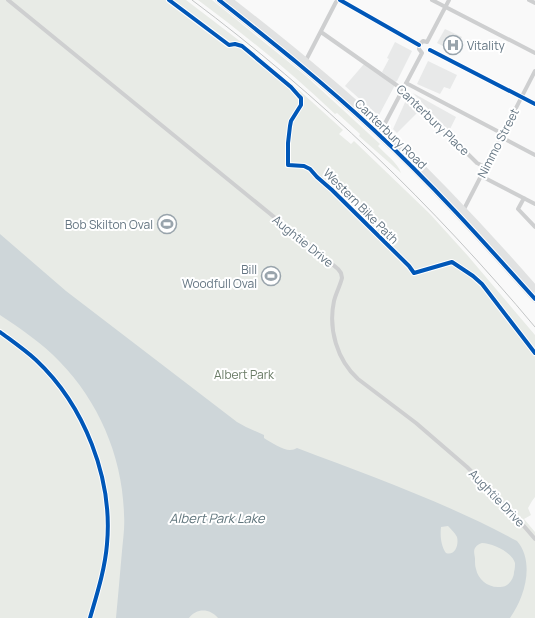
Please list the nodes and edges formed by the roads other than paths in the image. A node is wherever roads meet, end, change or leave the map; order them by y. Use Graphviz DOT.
graph roads {
  1 [pos="8,0"];
  2 [pos="219,0"];
  3 [pos="229,0"];
  4 [pos="432,0"];
  5 [pos="449,0"];
  6 [pos="529,0"];
  7 [pos="338,1"];
  8 [pos="535,3"];
  9 [pos="445,7"];
  10 [pos="321,32"];
  11 [pos="427,42"];
  12 [pos="419,45"];
  13 [pos="430,50"];
  14 [pos="422,53"];
  15 [pos="535,53"];
  16 [pos="304,64"];
  17 [pos="535,71"];
  18 [pos="406,84"];
  19 [pos="402,89"];
  20 [pos="522,97"];
  21 [pos="535,104"];
  22 [pos="382,129"];
  23 [pos="502,135"];
  24 [pos="535,155"];
  25 [pos="485,167"];
  26 [pos="481,176"];
  27 [pos="524,198"];
  28 [pos="535,204"];
  29 [pos="462,213"];
  30 [pos="535,227"];
  31 [pos="535,289"];
  32 [pos="535,299"];
  33 [pos="0,332"];
  34 [pos="535,539"];
  35 [pos="90,618"];
  1 -- 34 [label="street, Aughtie Drive"];
  2 -- 16 [label="main road, Canterbury Road"];
  3 -- 16 [label="main road, Canterbury Road"];
  4 -- 9 [label="street"];
  5 -- 9 [label="street"];
  6 -- 8 [label="street"];
  7 -- 10 [label="street"];
  7 -- 12 [label="street"];
  9 -- 11 [label="street"];
  9 -- 15 [label="street"];
  10 -- 16 [label="street"];
  10 -- 19 [label="street, Canterbury Place"];
  11 -- 12 [label="street"];
  11 -- 13 [label="street"];
  12 -- 14 [label="street"];
  13 -- 14 [label="street"];
  13 -- 20 [label="street"];
  14 -- 18 [label="street"];
  16 -- 22 [label="main road, Canterbury Road"];
  16 -- 29 [label="main road, Canterbury Road"];
  17 -- 20 [label="street, Nimmo Street"];
  18 -- 19 [label="street"];
  18 -- 23 [label="street"];
  19 -- 22 [label="street"];
  19 -- 25 [label="street, Canterbury Place"];
  20 -- 21 [label="street"];
  20 -- 23 [label="street, Nimmo Street"];
  22 -- 29 [label="main road, Canterbury Road"];
  23 -- 24 [label="street"];
  23 -- 25 [label="street, Nimmo Street"];
  25 -- 26 [label="street, Nimmo Street"];
  26 -- 27 [label="street"];
  26 -- 29 [label="street, Nimmo Street"];
  27 -- 28 [label="street"];
  27 -- 30 [label="street"];
  29 -- 31 [label="main road, Canterbury Road"];
  29 -- 32 [label="main road, Canterbury Road"];
  33 -- 35 [label="street"];
}
